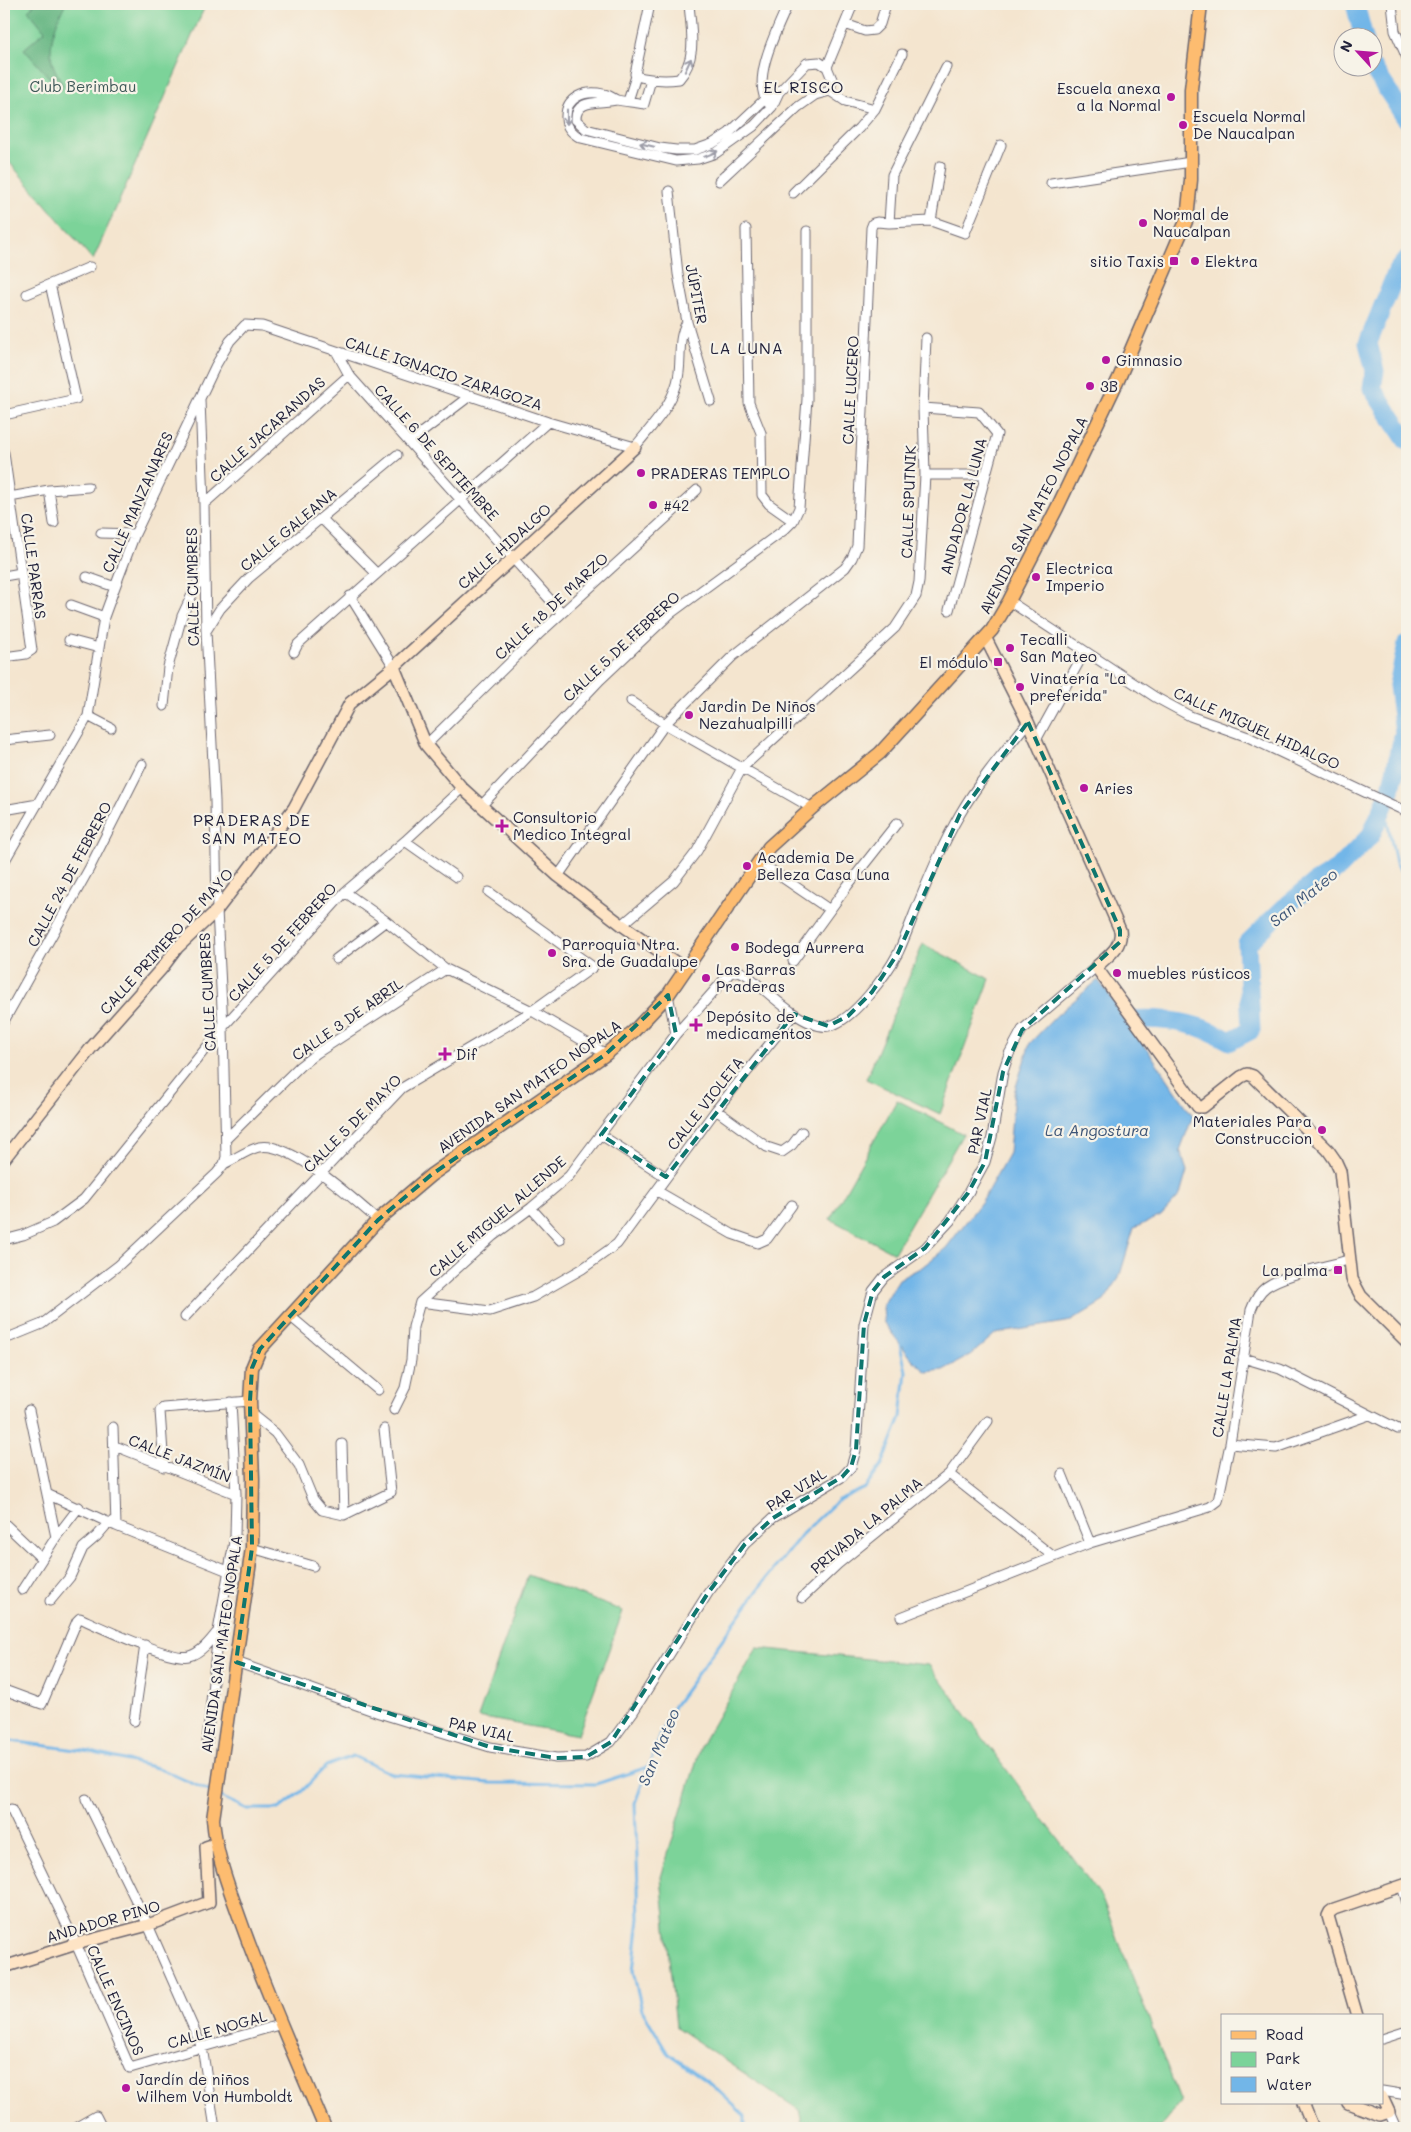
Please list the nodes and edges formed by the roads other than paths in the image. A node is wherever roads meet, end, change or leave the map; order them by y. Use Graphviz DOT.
graph roads {
  1 [pos="650,4"];
  2 [pos="689,4"];
  3 [pos="788,4"];
  4 [pos="853,4"];
  5 [pos="886,4"];
  6 [pos="1201,4"];
  7 [pos="1392,4"];
  8 [pos="845,24"];
  9 [pos="902,54"];
  10 [pos="1407,58"];
  11 [pos="827,67"];
  12 [pos="946,67"];
  13 [pos="635,73"];
  14 [pos="651,80"];
  15 [pos="830,91"];
  16 [pos="779,92"];
  17 [pos="765,98"];
  18 [pos="617,100"];
  19 [pos="628,101"];
  20 [pos="772,107"];
  21 [pos="875,109"];
  22 [pos="1000,145"];
  23 [pos="1191,162"];
  24 [pos="940,166"];
  25 [pos="719,181"];
  26 [pos="1051,183"];
  27 [pos="669,191"];
  28 [pos="793,193"];
  29 [pos="931,221"];
  30 [pos="889,223"];
  31 [pos="746,228"];
  32 [pos="806,231"];
  33 [pos="90,267"];
  34 [pos="50,284"];
  35 [pos="27,294"];
  36 [pos="687,322"];
  37 [pos="245,325"];
  38 [pos="926,338"];
  39 [pos="336,351"];
  40 [pos="349,375"];
  41 [pos="471,395"];
  42 [pos="200,398"];
  43 [pos="711,401"];
  44 [pos="922,408"];
  45 [pos="4,415"];
  46 [pos="548,422"];
  47 [pos="409,442"];
  48 [pos="634,447"];
  49 [pos="4,453"];
  50 [pos="397,455"];
  51 [pos="925,475"];
  52 [pos="985,475"];
  53 [pos="88,487"];
  54 [pos="49,490"];
  55 [pos="697,490"];
  56 [pos="7,498"];
  57 [pos="461,498"];
  58 [pos="204,504"];
  59 [pos="321,518"];
  60 [pos="793,521"];
  61 [pos="54,523"];
  62 [pos="101,533"];
  63 [pos="135,534"];
  64 [pos="513,558"];
  65 [pos="205,566"];
  66 [pos="376,573"];
  67 [pos="21,574"];
  68 [pos="4,576"];
  69 [pos="87,577"];
  70 [pos="115,586"];
  71 [pos="350,596"];
  72 [pos="1009,601"];
  73 [pos="72,605"];
  74 [pos="949,610"];
  75 [pos="562,612"];
  76 [pos="104,617"];
  77 [pos="206,631"];
  78 [pos="986,639"];
  79 [pos="69,640"];
  80 [pos="99,648"];
  81 [pos="1085,651"];
  82 [pos="294,652"];
  83 [pos="4,657"];
  84 [pos="394,667"];
  85 [pos="631,701"];
  86 [pos="164,706"];
  87 [pos="88,716"];
  88 [pos="1028,722"];
  89 [pos="665,724"];
  90 [pos="111,728"];
  91 [pos="50,735"];
  92 [pos="4,740"];
  93 [pos="1036,740"];
  94 [pos="426,745"];
  95 [pos="142,764"];
  96 [pos="742,768"];
  97 [pos="462,788"];
  98 [pos="38,804"];
  99 [pos="481,806"];
  100 [pos="812,808"];
  101 [pos="4,810"];
  102 [pos="1407,812"];
  103 [pos="897,823"];
  104 [pos="405,841"];
  105 [pos="758,861"];
  106 [pos="4,862"];
  107 [pos="558,876"];
  108 [pos="456,877"];
  109 [pos="345,892"];
  110 [pos="490,892"];
  111 [pos="217,910"];
  112 [pos="830,910"];
  113 [pos="386,921"];
  114 [pos="622,925"];
  115 [pos="336,959"];
  116 [pos="793,961"];
  117 [pos="1096,967"];
  118 [pos="446,969"];
  119 [pos="685,969"];
  120 [pos="668,995"];
  121 [pos="532,1011"];
  122 [pos="794,1014"];
  123 [pos="4,1022"];
  124 [pos="223,1027"];
  125 [pos="676,1034"];
  126 [pos="606,1054"];
  127 [pos="716,1110"];
  128 [pos="802,1132"];
  129 [pos="601,1135"];
  130 [pos="226,1139"];
  131 [pos="4,1159"];
  132 [pos="224,1164"];
  133 [pos="322,1173"];
  134 [pos="666,1177"];
  135 [pos="657,1191"];
  136 [pos="792,1205"];
  137 [pos="531,1208"];
  138 [pos="378,1220"];
  139 [pos="4,1240"];
  140 [pos="560,1240"];
  141 [pos="1348,1260"];
  142 [pos="420,1302"];
  143 [pos="290,1316"];
  144 [pos="184,1317"];
  145 [pos="10,1337"];
  146 [pos="1407,1342"];
  147 [pos="1243,1358"];
  148 [pos="378,1390"];
  149 [pos="231,1402"];
  150 [pos="250,1407"];
  151 [pos="28,1410"];
  152 [pos="394,1410"];
  153 [pos="1369,1415"];
  154 [pos="988,1421"];
  155 [pos="113,1427"];
  156 [pos="384,1429"];
  157 [pos="1398,1429"];
  158 [pos="342,1444"];
  159 [pos="1230,1444"];
  160 [pos="115,1446"];
  161 [pos="164,1467"];
  162 [pos="949,1474"];
  163 [pos="1062,1474"];
  164 [pos="47,1494"];
  165 [pos="236,1494"];
  166 [pos="79,1507"];
  167 [pos="344,1515"];
  168 [pos="4,1523"];
  169 [pos="113,1524"];
  170 [pos="56,1537"];
  171 [pos="1090,1543"];
  172 [pos="252,1548"];
  173 [pos="1054,1557"];
  174 [pos="42,1559"];
  175 [pos="313,1566"];
  176 [pos="228,1571"];
  177 [pos="22,1590"];
  178 [pos="802,1598"];
  179 [pos="50,1601"];
  180 [pos="901,1617"];
  181 [pos="218,1631"];
  182 [pos="145,1645"];
  183 [pos="236,1662"];
  184 [pos="4,1690"];
  185 [pos="134,1721"];
  186 [pos="207,1742"];
  187 [pos="86,1800"];
  188 [pos="11,1809"];
  189 [pos="215,1844"];
  190 [pos="1405,1885"];
  191 [pos="1407,1903"];
  192 [pos="148,1925"];
  193 [pos="76,1944"];
  194 [pos="4,1967"];
  195 [pos="1356,2014"];
  196 [pos="282,2024"];
  197 [pos="1407,2032"];
  198 [pos="1384,2038"];
  199 [pos="202,2047"];
  200 [pos="130,2068"];
  201 [pos="1384,2091"];
  202 [pos="1407,2095"];
  203 [pos="1384,2101"];
  204 [pos="1303,2104"];
  205 [pos="1350,2104"];
  206 [pos="1389,2112"];
  207 [pos="75,2128"];
  208 [pos="102,2128"];
  209 [pos="215,2128"];
  210 [pos="324,2128"];
  211 [pos="1313,2128"];
  212 [pos="1396,2128"];
  1 -- 13 [label="street"];
  14 -- 2 [label="street, one-way"];
  3 -- 17 [label="street"];
  4 -- 8 [label="street"];
  5 -- 8 [label="street"];
  6 -- 23 [label="main road, AVENIDA SAN MATEO NOPALA"];
  7 -- 10 [label="street"];
  8 -- 11 [label="street"];
  9 -- 21 [label="street"];
  11 -- 15 [label="street"];
  11 -- 16 [label="street"];
  12 -- 30 [label="street"];
  13 -- 14 [label="street"];
  13 -- 19 [label="street"];
  14 -- 19 [label="street"];
  15 -- 21 [label="street"];
  15 -- 25 [label="street"];
  16 -- 17 [label="street"];
  16 -- 20 [label="street"];
  17 -- 18 [label="street, one-way"];
  17 -- 20 [label="street"];
  18 -- 19 [label="street"];
  18 -- 20 [label="street, one-way"];
  21 -- 28 [label="street"];
  22 -- 29 [label="street"];
  23 -- 26 [label="street"];
  23 -- 72 [label="main road, AVENIDA SAN MATEO NOPALA"];
  24 -- 29 [label="street"];
  27 -- 36 [label="street, JÚPITER"];
  29 -- 30 [label="street"];
  30 -- 89 [label="street, CALLE LUCERO"];
  31 -- 60 [label="street"];
  32 -- 60 [label="street"];
  33 -- 34 [label="street"];
  34 -- 35 [label="street"];
  34 -- 45 [label="street"];
  36 -- 43 [label="street, JÚPITER"];
  36 -- 48 [label="street"];
  37 -- 39 [label="street, CALLE IGNACIO ZARAGOZA"];
  37 -- 42 [label="street, CALLE MANZANARES"];
  38 -- 44 [label="street, CALLE SPUTNIK"];
  39 -- 40 [label="street, CALLE 6 DE SEPTIEMBRE"];
  39 -- 41 [label="street, CALLE IGNACIO ZARAGOZA"];
  40 -- 47 [label="street, CALLE 6 DE SEPTIEMBRE"];
  40 -- 58 [label="street, CALLE JACARANDAS"];
  41 -- 46 [label="street, CALLE IGNACIO ZARAGOZA"];
  41 -- 47 [label="street"];
  42 -- 58 [label="street, CALLE CUMBRES"];
  42 -- 63 [label="street, CALLE MANZANARES"];
  44 -- 51 [label="street, CALLE SPUTNIK"];
  44 -- 52 [label="street, ANDADOR LA LUNA"];
  46 -- 48 [label="street, CALLE IGNACIO ZARAGOZA"];
  46 -- 57 [label="street"];
  47 -- 57 [label="street, CALLE 6 DE SEPTIEMBRE"];
  48 -- 64 [label="street, CALLE HIDALGO"];
  49 -- 56 [label="street, CALLE PARRAS"];
  50 -- 59 [label="street, CALLE GALEANA"];
  51 -- 52 [label="street"];
  51 -- 96 [label="street, CALLE SPUTNIK"];
  52 -- 74 [label="street, ANDADOR LA LUNA"];
  53 -- 54 [label="street"];
  54 -- 56 [label="street"];
  54 -- 61 [label="street"];
  55 -- 75 [label="street, CALLE 18 DE MARZO"];
  56 -- 67 [label="street, CALLE PARRAS"];
  57 -- 64 [label="street, CALLE 6 DE SEPTIEMBRE"];
  57 -- 66 [label="street"];
  58 -- 65 [label="street, CALLE CUMBRES"];
  59 -- 66 [label="street"];
  59 -- 77 [label="street, CALLE GALEANA"];
  60 -- 99 [label="street, CALLE 5 DE FEBRERO"];
  62 -- 63 [label="street"];
  63 -- 70 [label="street, CALLE MANZANARES"];
  64 -- 75 [label="street, CALLE 6 DE SEPTIEMBRE"];
  64 -- 84 [label="street, CALLE HIDALGO"];
  65 -- 77 [label="street, CALLE CUMBRES"];
  65 -- 86 [label="street"];
  66 -- 71 [label="street"];
  67 -- 68 [label="street"];
  67 -- 83 [label="street, CALLE PARRAS"];
  69 -- 70 [label="street"];
  70 -- 76 [label="street, CALLE MANZANARES"];
  71 -- 82 [label="street"];
  71 -- 84 [label="street"];
  72 -- 78 [label="main road, AVENIDA SAN MATEO NOPALA"];
  72 -- 81 [label="street, CALLE MIGUEL HIDALGO"];
  73 -- 76 [label="street"];
  75 -- 94 [label="street, CALLE 18 DE MARZO"];
  76 -- 80 [label="street, CALLE MANZANARES"];
  77 -- 111 [label="street, CALLE CUMBRES"];
  78 -- 88 [label="street"];
  78 -- 100 [label="main road, AVENIDA SAN MATEO NOPALA"];
  79 -- 80 [label="street"];
  80 -- 87 [label="street, CALLE MANZANARES"];
  81 -- 93 [label="street"];
  81 -- 102 [label="street, CALLE MIGUEL HIDALGO"];
  84 -- 94 [label="street"];
  84 -- 111 [label="street, CALLE PRIMERO DE MAYO"];
  85 -- 89 [label="street"];
  87 -- 90 [label="street"];
  87 -- 98 [label="street, CALLE MANZANARES"];
  88 -- 93 [label="street"];
  88 -- 122 [label="street"];
  89 -- 96 [label="street"];
  89 -- 107 [label="street"];
  91 -- 92 [label="street"];
  93 -- 117 [label="street"];
  94 -- 97 [label="street"];
  95 -- 123 [label="street, CALLE 24 DE FEBRERO"];
  96 -- 100 [label="street"];
  96 -- 114 [label="street"];
  97 -- 99 [label="street"];
  97 -- 104 [label="street, CALLE 5 DE FEBRERO"];
  98 -- 101 [label="street"];
  98 -- 106 [label="street, CALLE MANZANARES"];
  99 -- 107 [label="street"];
  100 -- 105 [label="main road, AVENIDA SAN MATEO NOPALA"];
  103 -- 112 [label="street"];
  104 -- 108 [label="street"];
  104 -- 109 [label="street, CALLE 5 DE FEBRERO"];
  105 -- 112 [label="street"];
  105 -- 119 [label="main road, AVENIDA SAN MATEO NOPALA"];
  107 -- 114 [label="street"];
  109 -- 113 [label="street"];
  109 -- 124 [label="street, CALLE 5 DE FEBRERO"];
  110 -- 121 [label="street, CALLE 5 DE MAYO"];
  111 -- 124 [label="street, CALLE CUMBRES"];
  111 -- 131 [label="street, CALLE PRIMERO DE MAYO"];
  112 -- 116 [label="street"];
  113 -- 115 [label="street"];
  113 -- 118 [label="street"];
  114 -- 119 [label="street"];
  117 -- 141 [label="street"];
  117 -- 183 [label="street, PAR VIAL"];
  118 -- 121 [label="street"];
  118 -- 130 [label="street, CALLE 3 DE ABRIL"];
  119 -- 120 [label="main road, AVENIDA SAN MATEO NOPALA"];
  120 -- 125 [label="street"];
  120 -- 126 [label="main road, AVENIDA SAN MATEO NOPALA"];
  121 -- 126 [label="street"];
  121 -- 133 [label="street, CALLE 5 DE MAYO"];
  122 -- 125 [label="street, CALLE MIGUEL ALLENDE"];
  122 -- 127 [label="street, CALLE VIOLETA"];
  124 -- 130 [label="street, CALLE CUMBRES"];
  124 -- 139 [label="street, CALLE 5 DE FEBRERO"];
  125 -- 129 [label="street, CALLE MIGUEL ALLENDE"];
  126 -- 138 [label="main road, AVENIDA SAN MATEO NOPALA"];
  127 -- 128 [label="street"];
  127 -- 134 [label="street, CALLE VIOLETA"];
  129 -- 134 [label="street"];
  129 -- 137 [label="street, CALLE MIGUEL ALLENDE"];
  130 -- 132 [label="street, CALLE CUMBRES"];
  132 -- 133 [label="street"];
  132 -- 145 [label="street"];
  133 -- 138 [label="street"];
  133 -- 144 [label="street, CALLE 5 DE MAYO"];
  134 -- 135 [label="street, CALLE VIOLETA"];
  135 -- 136 [label="street"];
  135 -- 142 [label="street, CALLE VIOLETA"];
  137 -- 140 [label="street"];
  137 -- 142 [label="street, CALLE MIGUEL ALLENDE"];
  138 -- 143 [label="main road, AVENIDA SAN MATEO NOPALA"];
  141 -- 146 [label="street"];
  141 -- 147 [label="street, CALLE LA PALMA"];
  142 -- 152 [label="street"];
  143 -- 148 [label="street"];
  143 -- 150 [label="main road, AVENIDA SAN MATEO NOPALA"];
  147 -- 153 [label="street"];
  147 -- 159 [label="street, CALLE LA PALMA"];
  149 -- 150 [label="street"];
  149 -- 161 [label="street"];
  149 -- 165 [label="street"];
  150 -- 167 [label="street"];
  150 -- 172 [label="main road, AVENIDA SAN MATEO NOPALA"];
  151 -- 164 [label="street"];
  153 -- 157 [label="street"];
  153 -- 159 [label="street"];
  154 -- 162 [label="street, PRIVADA LA PALMA"];
  155 -- 160 [label="street"];
  156 -- 167 [label="street"];
  158 -- 167 [label="street"];
  159 -- 171 [label="street, CALLE LA PALMA"];
  160 -- 161 [label="street, CALLE JAZMÍN"];
  160 -- 169 [label="street"];
  161 -- 165 [label="street, CALLE JAZMÍN"];
  162 -- 173 [label="street"];
  162 -- 178 [label="street, PRIVADA LA PALMA"];
  163 -- 171 [label="street"];
  164 -- 166 [label="street"];
  164 -- 170 [label="street"];
  165 -- 176 [label="street"];
  166 -- 169 [label="street"];
  166 -- 170 [label="street"];
  168 -- 174 [label="street"];
  169 -- 176 [label="street"];
  169 -- 179 [label="street"];
  170 -- 174 [label="street"];
  171 -- 173 [label="street"];
  172 -- 175 [label="street"];
  172 -- 183 [label="main road, AVENIDA SAN MATEO NOPALA"];
  173 -- 180 [label="street"];
  174 -- 177 [label="street"];
  176 -- 181 [label="street"];
  181 -- 182 [label="street"];
  181 -- 186 [label="street"];
  182 -- 184 [label="street"];
  182 -- 185 [label="street"];
  183 -- 189 [label="main road, AVENIDA SAN MATEO NOPALA"];
  187 -- 192 [label="street"];
  188 -- 193 [label="street, CALLE ENCINOS"];
  189 -- 192 [label="street, ANDADOR PINO"];
  189 -- 196 [label="main road, AVENIDA SAN MATEO NOPALA"];
  190 -- 191 [label="street"];
  190 -- 195 [label="street"];
  192 -- 193 [label="street, ANDADOR PINO"];
  192 -- 199 [label="street"];
  193 -- 194 [label="street, ANDADOR PINO"];
  193 -- 200 [label="street, CALLE ENCINOS"];
  196 -- 199 [label="street, CALLE NOGAL"];
  196 -- 210 [label="main road, AVENIDA SAN MATEO NOPALA"];
  197 -- 198 [label="street"];
  199 -- 200 [label="street, CALLE NOGAL"];
  199 -- 209 [label="street"];
  201 -- 202 [label="street"];
  203 -- 206 [label="street"];
  204 -- 211 [label="street"];
  205 -- 206 [label="street"];
  206 -- 212 [label="street"];
  207 -- 208 [label="street"];
}
